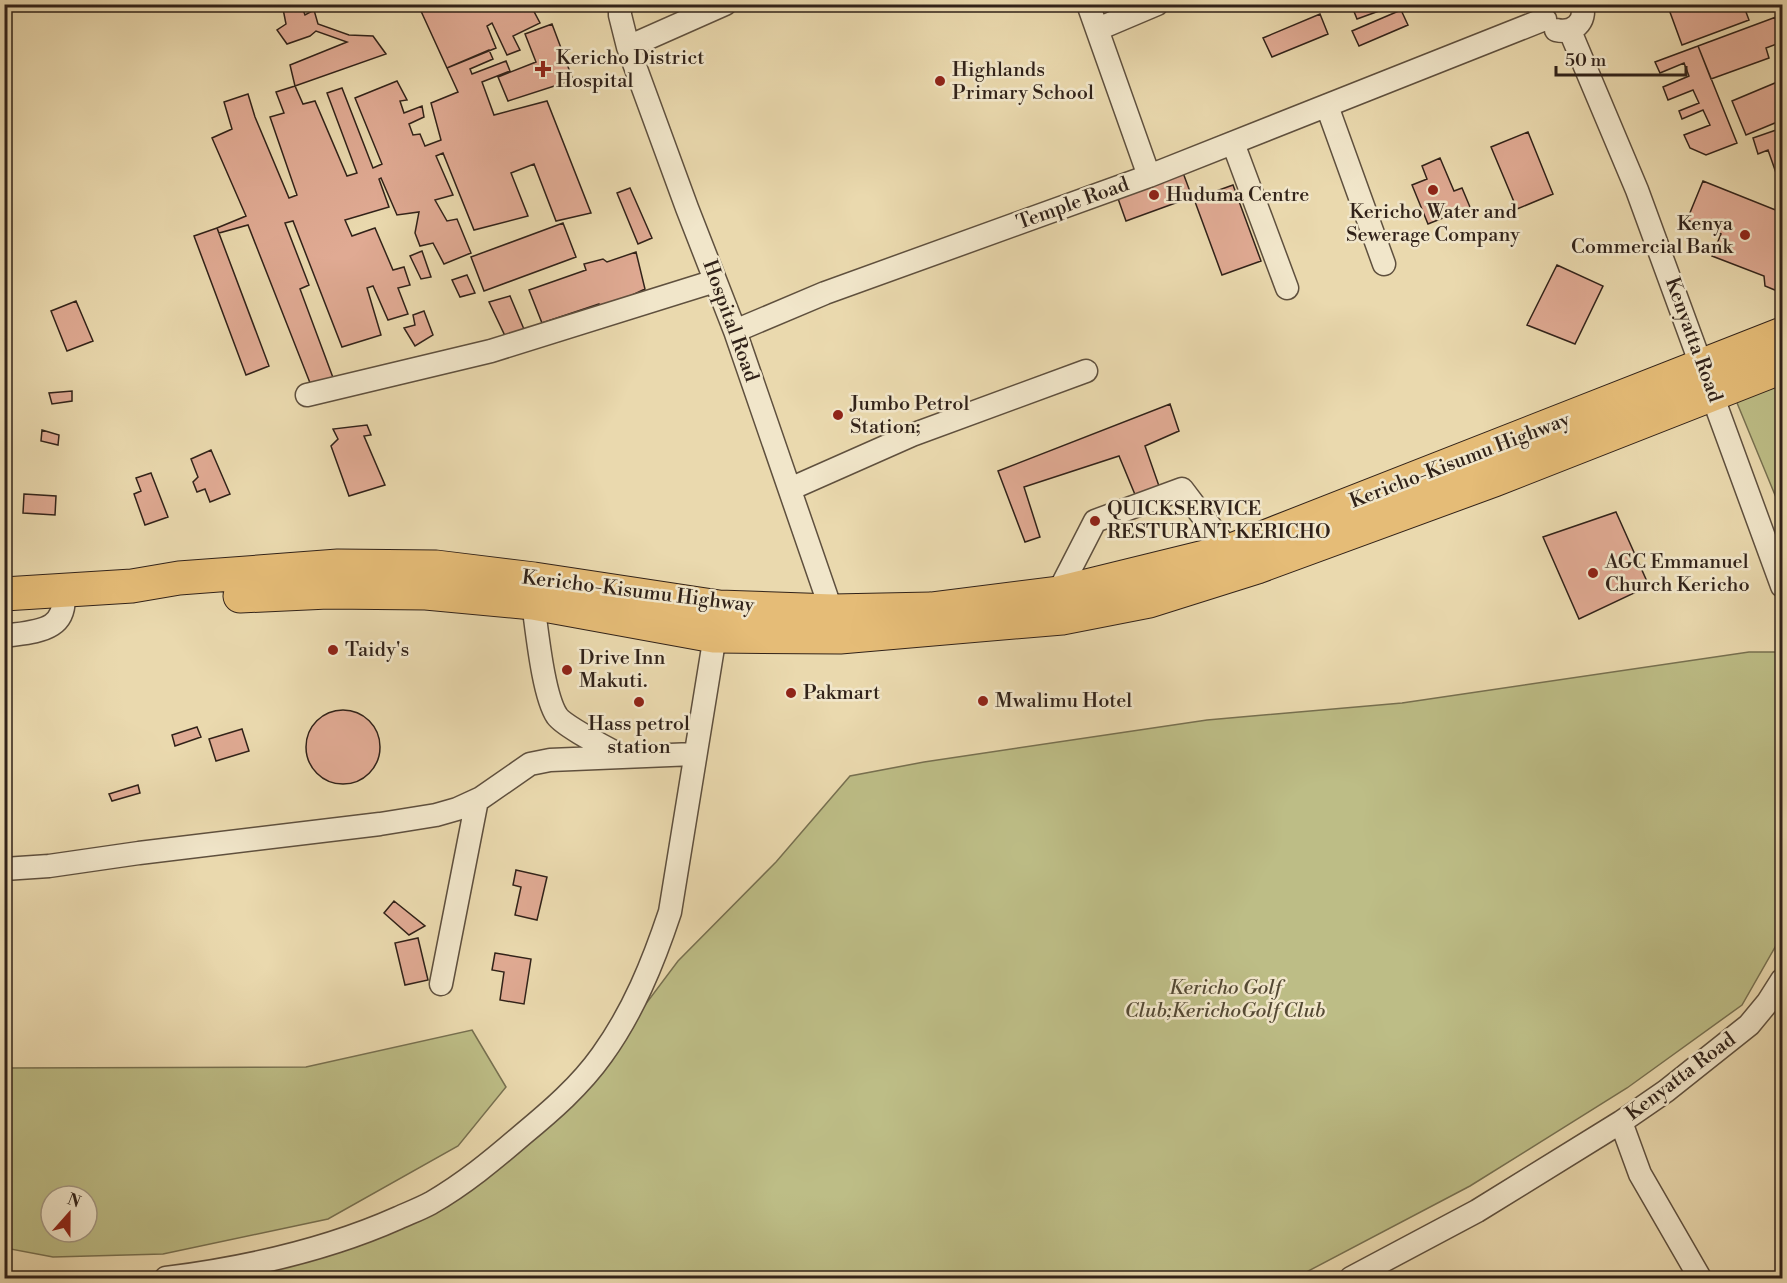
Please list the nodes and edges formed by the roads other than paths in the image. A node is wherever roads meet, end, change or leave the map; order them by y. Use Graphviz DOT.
graph roads {
  1 [pos="620,4"];
  2 [pos="725,4"];
  3 [pos="1088,4"];
  4 [pos="1157,4"];
  5 [pos="1582,4"];
  6 [pos="1544,12"];
  7 [pos="1098,28"];
  8 [pos="1570,31"];
  9 [pos="628,47"];
  10 [pos="1328,105"];
  11 [pos="1233,143"];
  12 [pos="1149,176"];
  13 [pos="1384,264"];
  14 [pos="715,281"];
  15 [pos="1287,288"];
  16 [pos="735,331"];
  17 [pos="1782,334"];
  18 [pos="1782,367"];
  19 [pos="1086,371"];
  20 [pos="1707,379"];
  21 [pos="307,395"];
  22 [pos="790,489"];
  23 [pos="1229,551"];
  24 [pos="132,586"];
  25 [pos="1782,586"];
  26 [pos="63,590"];
  27 [pos="1058,593"];
  28 [pos="4,594"];
  29 [pos="533,603"];
  30 [pos="717,621"];
  31 [pos="836,624"];
  32 [pos="4,636"];
  33 [pos="694,754"];
  34 [pos="624,757"];
  35 [pos="477,800"];
  36 [pos="4,869"];
  37 [pos="1782,980"];
  38 [pos="441,984"];
  39 [pos="1621,1122"];
  40 [pos="166,1278"];
  41 [pos="1351,1278"];
  42 [pos="1700,1278"];
  1 -- 9 [label="street, Hospital Road"];
  2 -- 9 [label="street"];
  3 -- 7 [label="street"];
  4 -- 7 [label="street"];
  5 -- 8 [label="street"];
  6 -- 8 [label="street"];
  6 -- 10 [label="street, Temple Road"];
  7 -- 12 [label="street"];
  8 -- 20 [label="street, Kenyatta Road"];
  9 -- 14 [label="street, Hospital Road"];
  10 -- 11 [label="street, Temple Road"];
  10 -- 13 [label="street"];
  11 -- 12 [label="street, Temple Road"];
  11 -- 15 [label="street"];
  12 -- 16 [label="street, Temple Road"];
  14 -- 16 [label="street, Hospital Road"];
  14 -- 21 [label="street"];
  16 -- 22 [label="street, Hospital Road"];
  17 -- 20 [label="highway, Kericho-Kisumu Highway"];
  18 -- 20 [label="highway, Kericho-Kisumu Highway"];
  19 -- 22 [label="street"];
  20 -- 23 [label="highway, Kericho-Kisumu Highway"];
  20 -- 25 [label="street, Kenyatta Road"];
  20 -- 31 [label="highway, Kericho-Kisumu Highway"];
  22 -- 31 [label="street, Hospital Road"];
  23 -- 27 [label="highway, Kericho-Kisumu Highway"];
  23 -- 27 [label="street"];
  24 -- 26 [label="highway, Kericho-Kisumu Highway"];
  24 -- 29 [label="highway, Kericho-Kisumu Highway"];
  24 -- 30 [label="highway, Kericho-Kisumu Highway"];
  26 -- 28 [label="highway, Kericho-Kisumu Highway"];
  26 -- 32 [label="street"];
  27 -- 31 [label="highway, Kericho-Kisumu Highway"];
  29 -- 30 [label="highway, Kericho-Kisumu Highway"];
  29 -- 34 [label="street"];
  30 -- 31 [label="highway, Kericho-Kisumu Highway"];
  30 -- 33 [label="street"];
  33 -- 34 [label="street"];
  33 -- 40 [label="street"];
  34 -- 35 [label="street"];
  35 -- 36 [label="street"];
  35 -- 38 [label="street"];
  37 -- 39 [label="street, Kenyatta Road"];
  39 -- 41 [label="street"];
  39 -- 42 [label="street, Kenyatta Road"];
}
